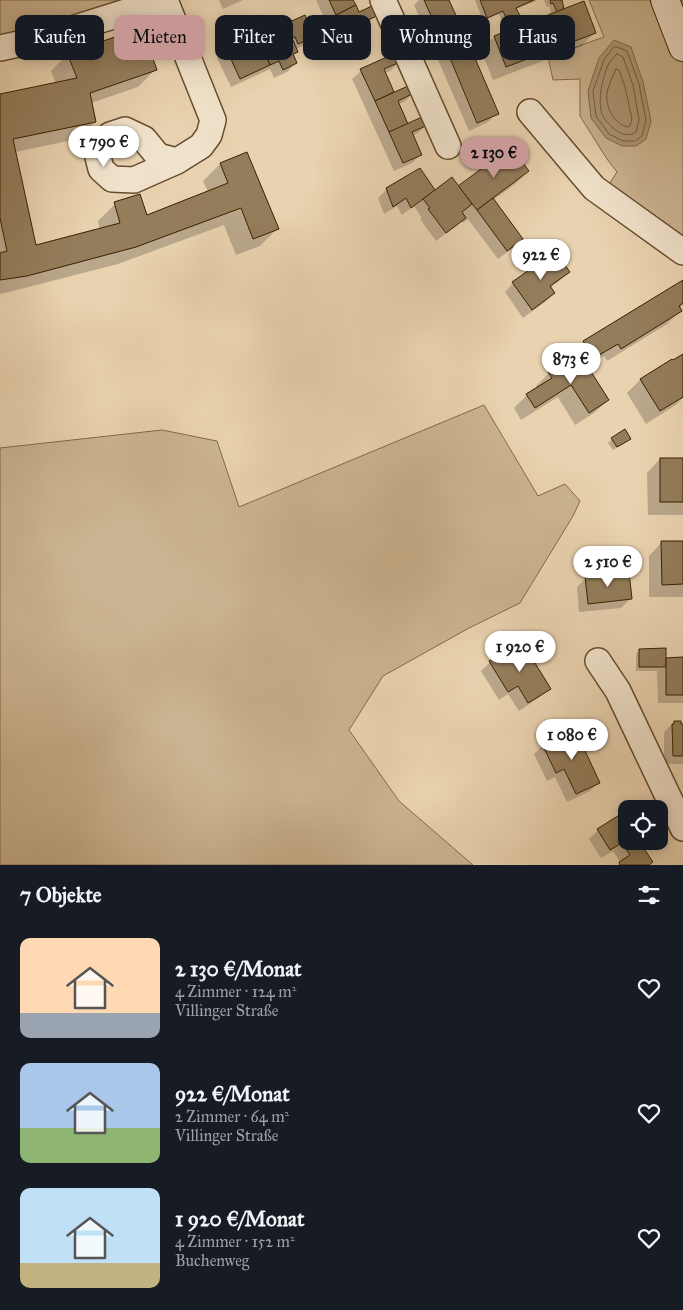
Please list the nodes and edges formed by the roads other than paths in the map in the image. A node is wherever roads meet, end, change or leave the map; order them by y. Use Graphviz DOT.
graph roads {
  1 [pos="164,0"];
  2 [pos="383,0"];
  3 [pos="665,0"];
  4 [pos="683,47"];
  5 [pos="0,48"];
  6 [pos="530,112"];
  7 [pos="448,146"];
  8 [pos="177,161"];
  9 [pos="683,252"];
  10 [pos="598,661"];
  11 [pos="683,828"];
  1 -- 5 [label="street"];
  1 -- 8 [label="street"];
  2 -- 7 [label="street"];
  3 -- 4 [label="main road"];
  6 -- 9 [label="street"];
  10 -- 11 [label="street"];
}
